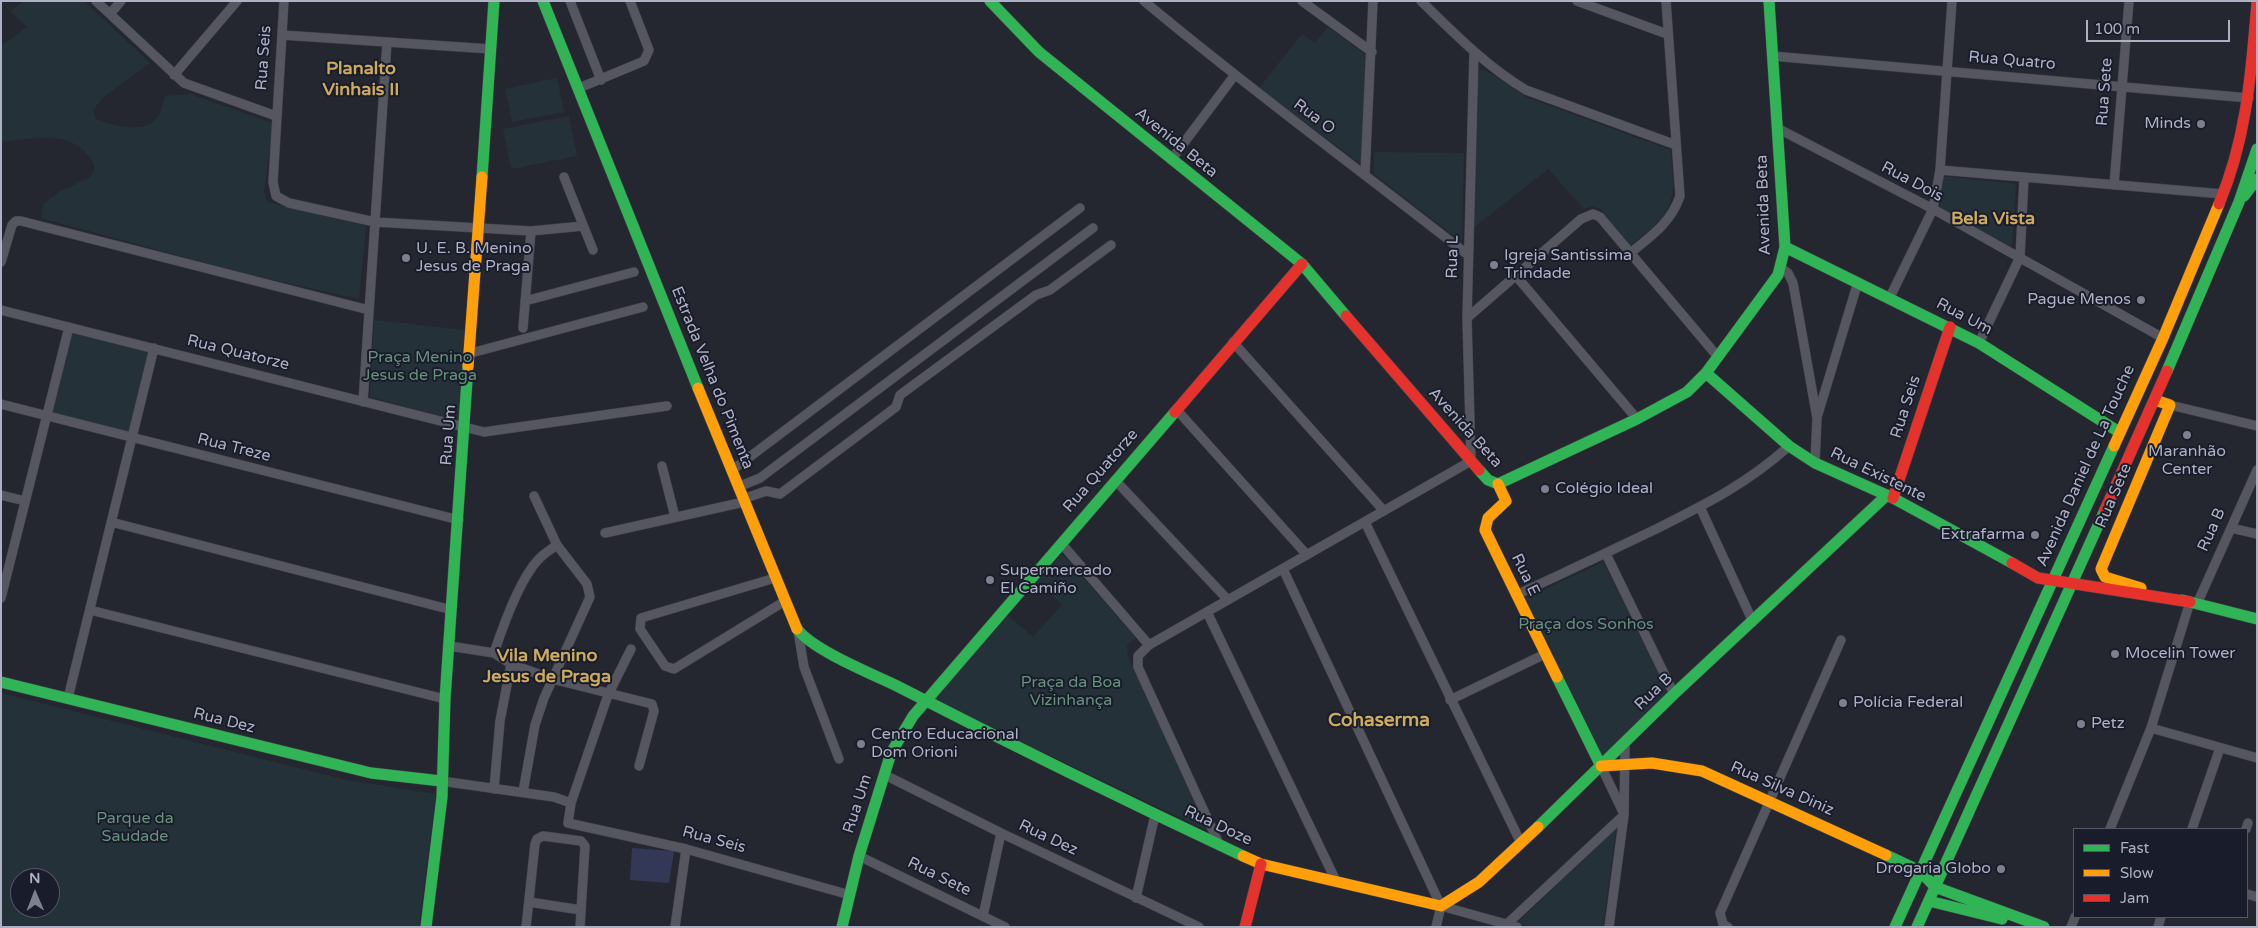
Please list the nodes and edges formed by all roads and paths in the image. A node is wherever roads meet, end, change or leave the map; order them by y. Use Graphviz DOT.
graph roads {
  1 [pos="96,1"];
  2 [pos="121,1"];
  3 [pos="238,1"];
  4 [pos="284,1"];
  5 [pos="494,1"];
  6 [pos="543,1"];
  7 [pos="570,1"];
  8 [pos="630,1"];
  9 [pos="990,1"];
  10 [pos="1144,1"];
  11 [pos="1302,1"];
  12 [pos="1373,1"];
  13 [pos="1421,1"];
  14 [pos="1577,1"];
  15 [pos="1666,1"];
  16 [pos="1769,1"];
  17 [pos="1952,1"];
  18 [pos="2129,1"];
  19 [pos="2257,3"];
  20 [pos="110,14"];
  21 [pos="2256,15"];
  22 [pos="1667,34"];
  23 [pos="282,35"];
  24 [pos="387,42"];
  25 [pos="491,49"];
  26 [pos="1372,52"];
  27 [pos="1474,52"];
  28 [pos="1772,56"];
  29 [pos="1947,70"];
  30 [pos="174,75"];
  31 [pos="1234,76"];
  32 [pos="600,80"];
  33 [pos="2121,85"];
  34 [pos="579,88"];
  35 [pos="2249,98"];
  36 [pos="276,116"];
  37 [pos="1778,128"];
  38 [pos="1676,145"];
  39 [pos="2257,149"];
  40 [pos="1171,160"];
  41 [pos="1940,170"];
  42 [pos="1365,174"];
  43 [pos="564,177"];
  44 [pos="2024,178"];
  45 [pos="2257,178"];
  46 [pos="2114,185"];
  47 [pos="2223,194"];
  48 [pos="2239,202"];
  49 [pos="1080,208"];
  50 [pos="1933,209"];
  51 [pos="375,222"];
  52 [pos="583,226"];
  53 [pos="478,228"];
  54 [pos="1093,228"];
  55 [pos="530,231"];
  56 [pos="1111,245"];
  57 [pos="1785,247"];
  58 [pos="593,250"];
  59 [pos="1629,254"];
  60 [pos="1468,255"];
  61 [pos="2020,256"];
  62 [pos="1,262"];
  63 [pos="1302,264"];
  64 [pos="1781,268"];
  65 [pos="634,272"];
  66 [pos="1517,277"];
  67 [pos="1858,282"];
  68 [pos="1890,297"];
  69 [pos="525,301"];
  70 [pos="643,306"];
  71 [pos="1,310"];
  72 [pos="369,310"];
  73 [pos="1467,318"];
  74 [pos="69,327"];
  75 [pos="1950,327"];
  76 [pos="523,328"];
  77 [pos="2162,338"];
  78 [pos="1234,342"];
  79 [pos="1979,343"];
  80 [pos="154,348"];
  81 [pos="471,353"];
  82 [pos="1718,357"];
  83 [pos="1706,373"];
  84 [pos="2155,400"];
  85 [pos="363,402"];
  86 [pos="1,404"];
  87 [pos="2170,405"];
  88 [pos="667,406"];
  89 [pos="1176,409"];
  90 [pos="47,416"];
  91 [pos="1817,418"];
  92 [pos="1637,419"];
  93 [pos="2257,426"];
  94 [pos="466,428"];
  95 [pos="2119,432"];
  96 [pos="132,438"];
  97 [pos="1789,446"];
  98 [pos="1471,461"];
  99 [pos="1815,463"];
  100 [pos="662,466"];
  101 [pos="2257,470"];
  102 [pos="731,471"];
  103 [pos="1115,480"];
  104 [pos="1498,484"];
  105 [pos="738,487"];
  106 [pos="1,495"];
  107 [pos="534,496"];
  108 [pos="1890,497"];
  109 [pos="744,500"];
  110 [pos="26,501"];
  111 [pos="1700,507"];
  112 [pos="1384,511"];
  113 [pos="675,517"];
  114 [pos="459,520"];
  115 [pos="111,522"];
  116 [pos="1365,522"];
  117 [pos="2231,528"];
  118 [pos="605,533"];
  119 [pos="2257,534"];
  120 [pos="1061,543"];
  121 [pos="556,545"];
  122 [pos="1606,554"];
  123 [pos="1307,555"];
  124 [pos="1283,569"];
  125 [pos="775,578"];
  126 [pos="2052,581"];
  127 [pos="2073,584"];
  128 [pos="2,588"];
  129 [pos="1516,595"];
  130 [pos="1,598"];
  131 [pos="1228,600"];
  132 [pos="785,602"];
  133 [pos="2193,603"];
  134 [pos="90,610"];
  135 [pos="452,610"];
  136 [pos="1207,612"];
  137 [pos="2257,619"];
  138 [pos="1753,622"];
  139 [pos="798,631"];
  140 [pos="1841,640"];
  141 [pos="1149,645"];
  142 [pos="449,646"];
  143 [pos="631,649"];
  144 [pos="494,653"];
  145 [pos="1545,654"];
  146 [pos="511,664"];
  147 [pos="552,679"];
  148 [pos="1,682"];
  149 [pos="1674,694"];
  150 [pos="608,695"];
  151 [pos="68,698"];
  152 [pos="445,699"];
  153 [pos="1450,700"];
  154 [pos="926,701"];
  155 [pos="2151,728"];
  156 [pos="1625,743"];
  157 [pos="2220,748"];
  158 [pos="839,758"];
  159 [pos="2257,758"];
  160 [pos="1626,762"];
  161 [pos="639,766"];
  162 [pos="1601,766"];
  163 [pos="885,775"];
  164 [pos="441,781"];
  165 [pos="494,789"];
  166 [pos="523,792"];
  167 [pos="1770,801"];
  168 [pos="571,803"];
  169 [pos="1624,814"];
  170 [pos="1156,815"];
  171 [pos="2110,828"];
  172 [pos="2192,828"];
  173 [pos="1000,833"];
  174 [pos="1521,843"];
  175 [pos="1220,846"];
  176 [pos="686,849"];
  177 [pos="859,856"];
  178 [pos="1261,864"];
  179 [pos="1920,871"];
  180 [pos="1336,882"];
  181 [pos="1935,887"];
  182 [pos="1911,891"];
  183 [pos="850,895"];
  184 [pos="1136,898"];
  185 [pos="529,902"];
  186 [pos="1929,902"];
  187 [pos="1441,906"];
  188 [pos="581,910"];
  189 [pos="983,916"];
  190 [pos="1507,924"];
  191 [pos="426,927"];
  192 [pos="526,927"];
  193 [pos="580,927"];
  194 [pos="675,927"];
  195 [pos="842,927"];
  196 [pos="1005,927"];
  197 [pos="1199,927"];
  198 [pos="1245,927"];
  199 [pos="1436,927"];
  200 [pos="1517,927"];
  201 [pos="1609,927"];
  202 [pos="1728,927"];
  203 [pos="1895,927"];
  204 [pos="1917,927"];
  205 [pos="2037,927"];
  206 [pos="2044,927"];
  1 -- 20 [label="street"];
  2 -- 20 [label="street"];
  3 -- 30 [label="street"];
  4 -- 23 [label="street, Rua Seis"];
  5 -- 25 [label="street, Rua Um"];
  6 -- 34 [label="street, Estrada Velha do Pimenta"];
  7 -- 32 [label="street"];
  8 -- 32 [label="street"];
  9 -- 40 [label="street, Avenida Beta"];
  10 -- 31 [label="street, Rua O"];
  11 -- 26 [label="street"];
  12 -- 26 [label="street"];
  13 -- 27 [label="street"];
  14 -- 22 [label="street"];
  15 -- 22 [label="street"];
  16 -- 28 [label="street, Avenida Beta"];
  17 -- 29 [label="street"];
  18 -- 33 [label="street, Rua Sete"];
  19 -- 21 [label="street, Avenida Daniel de La Touche"];
  20 -- 30 [label="street"];
  21 -- 35 [label="street, Avenida Daniel de La Touche"];
  22 -- 38 [label="street"];
  23 -- 24 [label="street"];
  23 -- 36 [label="street, Rua Seis"];
  24 -- 25 [label="street"];
  24 -- 51 [label="street"];
  25 -- 53 [label="street, Rua Um"];
  26 -- 42 [label="street"];
  27 -- 38 [label="street"];
  27 -- 60 [label="street, Rua L"];
  28 -- 29 [label="street, Rua Quatro"];
  28 -- 37 [label="street, Avenida Beta"];
  29 -- 33 [label="street, Rua Quatro"];
  29 -- 41 [label="street"];
  30 -- 36 [label="street"];
  31 -- 40 [label="street"];
  31 -- 42 [label="street, Rua O"];
  32 -- 34 [label="street"];
  33 -- 35 [label="street, Rua Quatro"];
  33 -- 46 [label="street, Rua Sete"];
  34 -- 102 [label="street, Estrada Velha do Pimenta"];
  35 -- 47 [label="street, Avenida Daniel de La Touche"];
  36 -- 51 [label="street, Rua Seis"];
  37 -- 50 [label="street, Rua Dois"];
  37 -- 57 [label="street, Avenida Beta"];
  38 -- 59 [label="street"];
  39 -- 48 [label="street"];
  40 -- 63 [label="street, Avenida Beta"];
  41 -- 44 [label="street"];
  41 -- 50 [label="street"];
  42 -- 60 [label="street, Rua O"];
  43 -- 52 [label="street"];
  44 -- 46 [label="street"];
  44 -- 61 [label="street"];
  45 -- 48 [label="street"];
  46 -- 47 [label="street"];
  47 -- 77 [label="street, Avenida Daniel de La Touche"];
  48 -- 84 [label="street"];
  49 -- 102 [label="street"];
  50 -- 61 [label="street, Rua Dois"];
  50 -- 68 [label="street"];
  51 -- 53 [label="street"];
  51 -- 72 [label="street"];
  52 -- 55 [label="street"];
  52 -- 58 [label="street"];
  53 -- 55 [label="street"];
  53 -- 81 [label="street, Rua Um"];
  54 -- 105 [label="street"];
  55 -- 69 [label="street"];
  56 -- 109 [label="street"];
  57 -- 64 [label="street, Avenida Beta"];
  57 -- 67 [label="street, Rua Um"];
  59 -- 66 [label="street"];
  59 -- 82 [label="street"];
  60 -- 73 [label="street, Rua L"];
  61 -- 77 [label="street, Rua Dois"];
  61 -- 79 [label="street"];
  62 -- 72 [label="street"];
  63 -- 78 [label="street, Rua Quatorze"];
  63 -- 98 [label="street, Avenida Beta"];
  64 -- 82 [label="street, Avenida Beta"];
  64 -- 91 [label="street"];
  65 -- 69 [label="street"];
  66 -- 73 [label="street"];
  66 -- 92 [label="street"];
  67 -- 68 [label="street, Rua Um"];
  67 -- 91 [label="street"];
  68 -- 75 [label="street, Rua Um"];
  69 -- 76 [label="street"];
  70 -- 81 [label="street"];
  71 -- 74 [label="street, Rua Quatorze"];
  72 -- 85 [label="street"];
  73 -- 98 [label="street, Rua L"];
  74 -- 80 [label="street, Rua Quatorze"];
  74 -- 90 [label="street"];
  75 -- 79 [label="street, Rua Um"];
  75 -- 108 [label="street, Rua Seis"];
  77 -- 95 [label="street, Avenida Daniel de La Touche"];
  78 -- 89 [label="street, Rua Quatorze"];
  78 -- 112 [label="street"];
  79 -- 95 [label="street, Rua Um"];
  80 -- 85 [label="street, Rua Quatorze"];
  80 -- 96 [label="street"];
  81 -- 94 [label="street, Rua Um"];
  82 -- 83 [label="street, Avenida Beta"];
  83 -- 92 [label="street, Avenida Beta"];
  83 -- 97 [label="street, Rua Existente"];
  84 -- 87 [label="street"];
  84 -- 127 [label="street"];
  85 -- 94 [label="street, Rua Quatorze"];
  86 -- 90 [label="street, Rua Treze"];
  87 -- 93 [label="street"];
  87 -- 133 [label="street, Rua Sete"];
  88 -- 94 [label="street, Rua Quatorze"];
  89 -- 103 [label="street, Rua Quatorze"];
  89 -- 123 [label="street"];
  90 -- 96 [label="street, Rua Treze"];
  90 -- 110 [label="street"];
  91 -- 99 [label="street"];
  92 -- 104 [label="street, Avenida Beta"];
  94 -- 114 [label="street, Rua Um"];
  95 -- 126 [label="street, Avenida Daniel de La Touche"];
  96 -- 114 [label="street, Rua Treze"];
  96 -- 115 [label="street"];
  97 -- 99 [label="street, Rua Existente"];
  97 -- 111 [label="street"];
  98 -- 104 [label="street, Avenida Beta"];
  98 -- 112 [label="street"];
  99 -- 108 [label="street, Rua Existente"];
  100 -- 113 [label="street"];
  101 -- 117 [label="street, Rua B"];
  102 -- 105 [label="street, Estrada Velha do Pimenta"];
  103 -- 120 [label="street, Rua Quatorze"];
  103 -- 131 [label="street"];
  104 -- 129 [label="street, Rua E"];
  105 -- 109 [label="street, Estrada Velha do Pimenta"];
  106 -- 110 [label="street"];
  107 -- 121 [label="street"];
  108 -- 126 [label="street, Rua Existente"];
  108 -- 138 [label="street, Rua B"];
  109 -- 113 [label="street"];
  109 -- 125 [label="street, Estrada Velha do Pimenta"];
  110 -- 128 [label="street"];
  111 -- 122 [label="street"];
  111 -- 138 [label="street"];
  112 -- 116 [label="street"];
  113 -- 118 [label="street"];
  114 -- 135 [label="street, Rua Um"];
  115 -- 134 [label="street"];
  115 -- 135 [label="street"];
  116 -- 123 [label="street"];
  116 -- 153 [label="street"];
  117 -- 119 [label="street"];
  117 -- 133 [label="street, Rua B"];
  120 -- 141 [label="street"];
  120 -- 154 [label="street, Rua Quatorze"];
  121 -- 144 [label="street"];
  121 -- 147 [label="street"];
  122 -- 129 [label="street"];
  122 -- 149 [label="street"];
  123 -- 124 [label="street"];
  124 -- 131 [label="street"];
  124 -- 187 [label="street"];
  125 -- 132 [label="street, Estrada Velha do Pimenta"];
  125 -- 132 [label="street"];
  126 -- 127 [label="street, Rua Existente"];
  126 -- 179 [label="street, Avenida Daniel de La Touche"];
  127 -- 133 [label="street, Rua Existente"];
  127 -- 181 [label="street"];
  128 -- 130 [label="street"];
  129 -- 145 [label="street, Rua E"];
  131 -- 136 [label="street"];
  132 -- 139 [label="street, Estrada Velha do Pimenta"];
  133 -- 137 [label="street"];
  133 -- 155 [label="street, Rua B"];
  134 -- 151 [label="street"];
  134 -- 152 [label="street"];
  135 -- 142 [label="street, Rua Um"];
  136 -- 141 [label="street"];
  136 -- 180 [label="street"];
  138 -- 149 [label="street, Rua B"];
  139 -- 154 [label="street, Estrada Velha do Pimenta"];
  139 -- 158 [label="street"];
  140 -- 167 [label="street"];
  141 -- 175 [label="street"];
  142 -- 144 [label="street"];
  142 -- 152 [label="street, Rua Um"];
  143 -- 150 [label="street"];
  144 -- 146 [label="street"];
  145 -- 153 [label="street"];
  145 -- 162 [label="street, Rua E"];
  146 -- 147 [label="street"];
  146 -- 165 [label="street"];
  147 -- 150 [label="street"];
  147 -- 166 [label="street"];
  148 -- 151 [label="street, Rua Dez"];
  149 -- 156 [label="street, Rua B"];
  150 -- 161 [label="street"];
  150 -- 168 [label="street"];
  151 -- 164 [label="street, Rua Dez"];
  152 -- 164 [label="street, Rua Um"];
  153 -- 174 [label="street"];
  154 -- 163 [label="street, Rua Um"];
  154 -- 170 [label="street, Rua Doze"];
  155 -- 157 [label="street"];
  155 -- 171 [label="street, Rua B"];
  156 -- 160 [label="street"];
  156 -- 162 [label="street, Rua B"];
  157 -- 159 [label="street"];
  157 -- 172 [label="street"];
  160 -- 162 [label="street, Rua Silva Diniz"];
  160 -- 167 [label="street, Rua Silva Diniz"];
  160 -- 169 [label="street"];
  162 -- 169 [label="street"];
  162 -- 174 [label="street, Rua B"];
  163 -- 173 [label="street, Rua Dez"];
  163 -- 177 [label="street, Rua Um"];
  164 -- 165 [label="street"];
  164 -- 191 [label="street, Rua Um"];
  165 -- 166 [label="street"];
  166 -- 168 [label="street"];
  167 -- 179 [label="street, Rua Silva Diniz"];
  167 -- 202 [label="street"];
  168 -- 176 [label="street, Rua Seis"];
  169 -- 190 [label="street"];
  169 -- 201 [label="street"];
  170 -- 175 [label="street, Rua Doze"];
  170 -- 184 [label="street"];
  173 -- 184 [label="street, Rua Dez"];
  173 -- 189 [label="street"];
  174 -- 187 [label="street, Rua B"];
  175 -- 178 [label="street, Rua Doze"];
  176 -- 183 [label="street, Rua Seis"];
  176 -- 194 [label="street"];
  177 -- 183 [label="street, Rua Um"];
  177 -- 189 [label="street, Rua Sete"];
  178 -- 180 [label="street, Rua Doze"];
  178 -- 198 [label="street"];
  179 -- 181 [label="street, Rua Silva Diniz"];
  179 -- 182 [label="street, Avenida Daniel de La Touche"];
  180 -- 187 [label="street, Rua Doze"];
  181 -- 182 [label="street"];
  181 -- 186 [label="street"];
  181 -- 206 [label="street"];
  182 -- 203 [label="street, Avenida Daniel de La Touche"];
  183 -- 195 [label="street, Rua Um"];
  184 -- 197 [label="street, Rua Dez"];
  185 -- 188 [label="street"];
  185 -- 188 [label="street"];
  185 -- 192 [label="street"];
  186 -- 204 [label="street"];
  186 -- 205 [label="street"];
  187 -- 190 [label="street, Rua Doze"];
  187 -- 199 [label="street"];
  188 -- 193 [label="street"];
  189 -- 196 [label="street, Rua Sete"];
  190 -- 200 [label="street, Rua Doze"];
}
